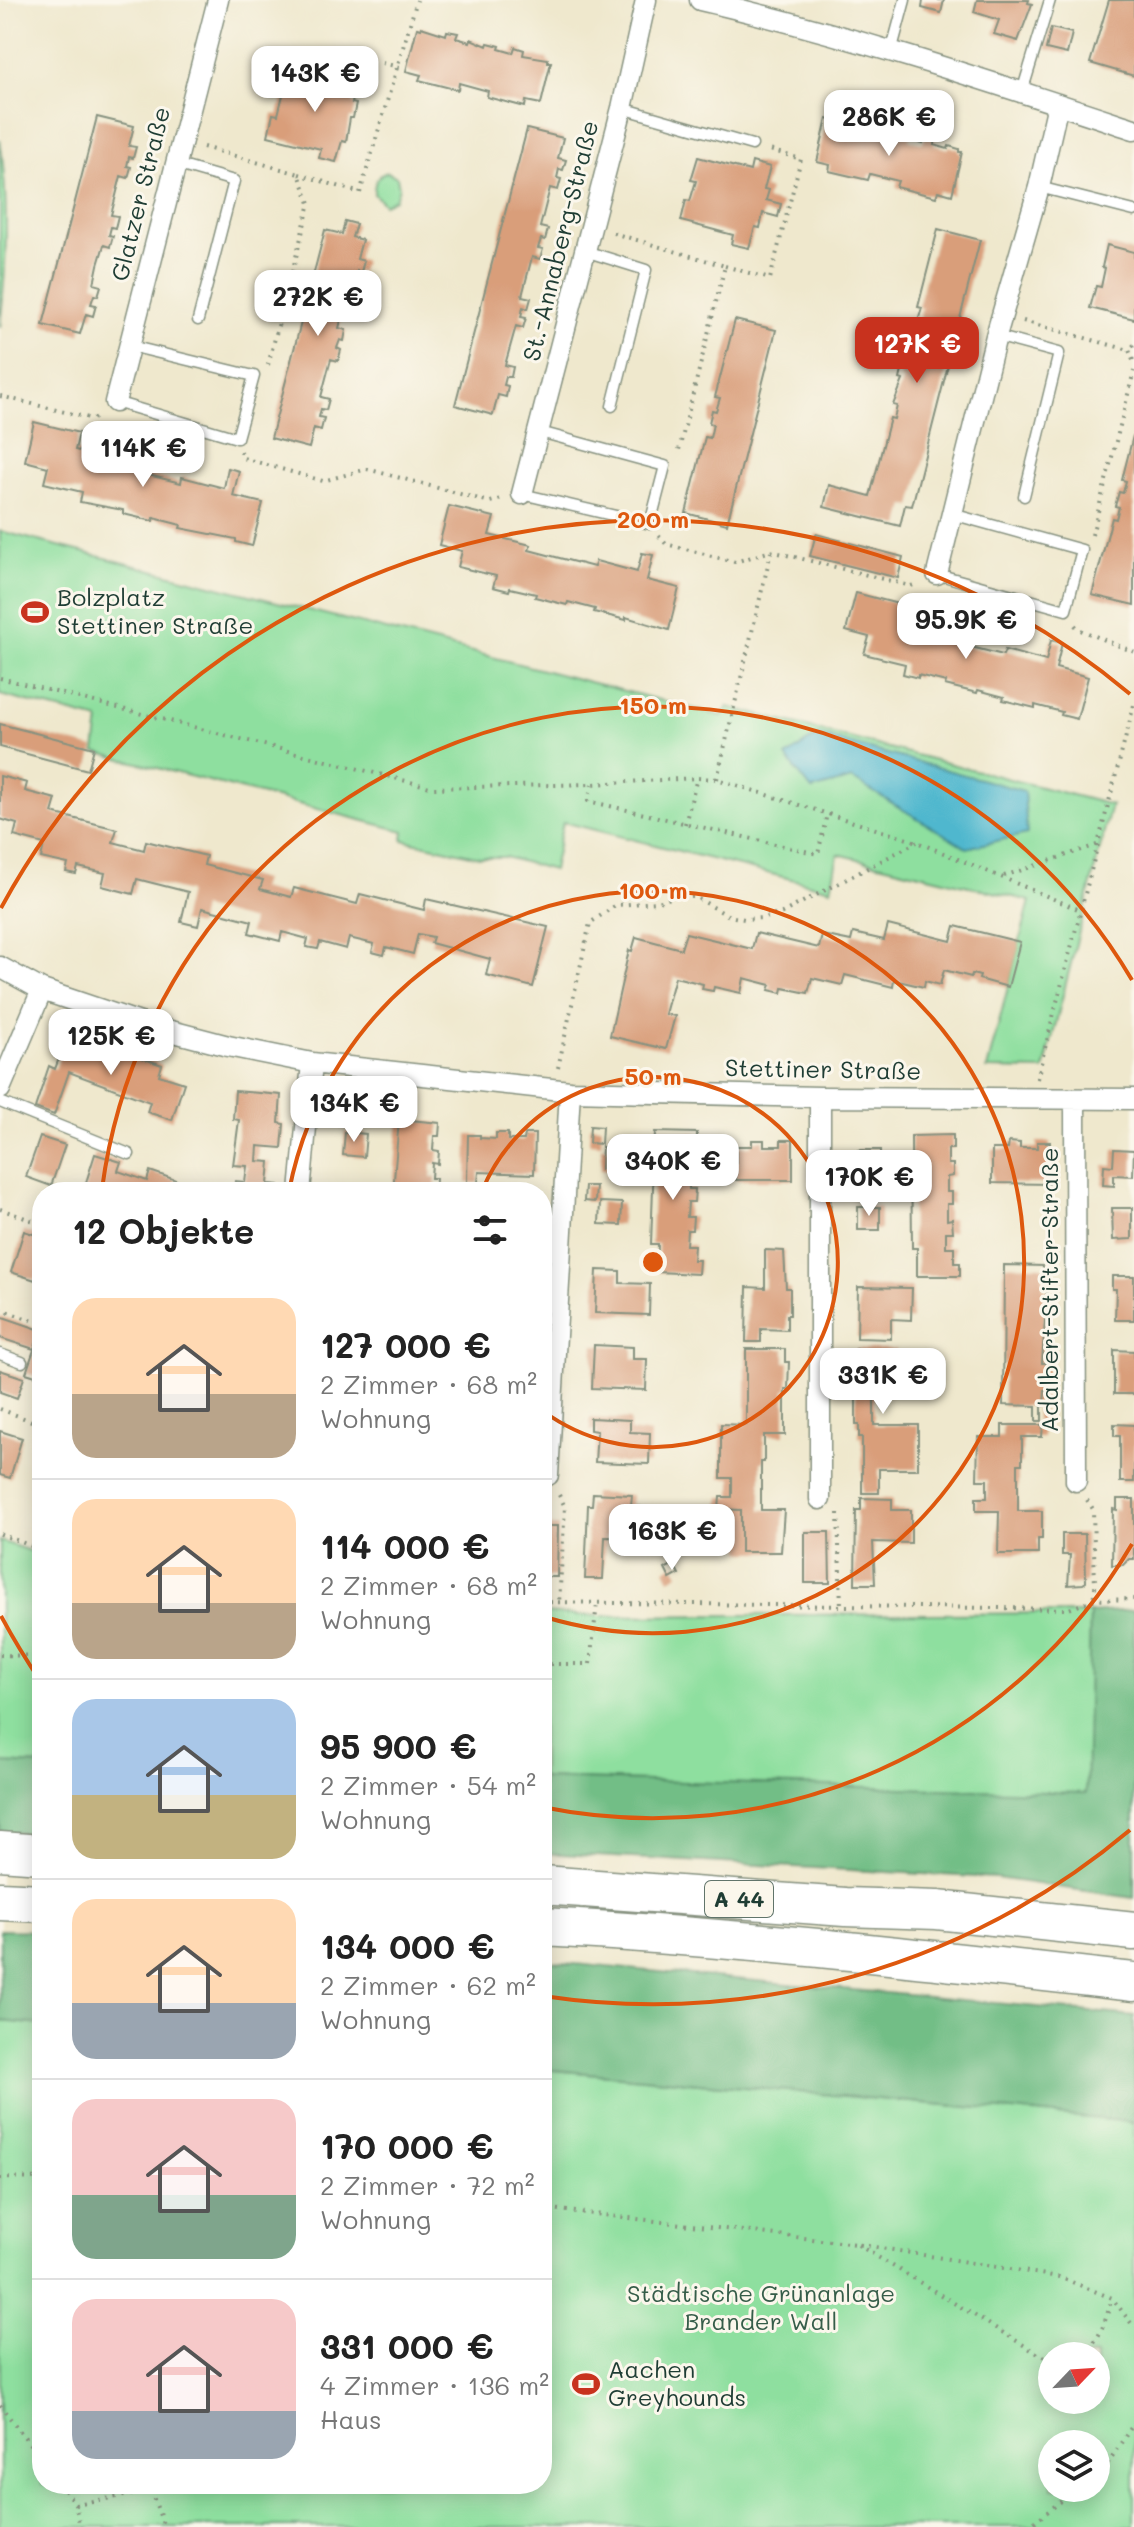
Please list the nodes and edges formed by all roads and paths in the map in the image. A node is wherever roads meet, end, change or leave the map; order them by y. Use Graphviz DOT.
graph roads {
  1 [pos="218,0"];
  2 [pos="417,0"];
  3 [pos="646,0"];
  4 [pos="700,0"];
  5 [pos="905,0"];
  6 [pos="1050,0"];
  7 [pos="891,52"];
  8 [pos="382,63"];
  9 [pos="399,67"];
  10 [pos="1022,92"];
  11 [pos="1058,104"];
  12 [pos="622,108"];
  13 [pos="1134,129"];
  14 [pos="181,142"];
  15 [pos="752,145"];
  16 [pos="175,164"];
  17 [pos="299,174"];
  18 [pos="1039,187"];
  19 [pos="1134,211"];
  20 [pos="592,227"];
  21 [pos="585,251"];
  22 [pos="725,266"];
  23 [pos="1001,315"];
  24 [pos="198,320"];
  25 [pos="996,336"];
  26 [pos="1134,345"];
  27 [pos="130,346"];
  28 [pos="1129,350"];
  29 [pos="1134,363"];
  30 [pos="1134,371"];
  31 [pos="254,376"];
  32 [pos="0,396"];
  33 [pos="115,402"];
  34 [pos="612,406"];
  35 [pos="540,432"];
  36 [pos="237,438"];
  37 [pos="665,466"];
  38 [pos="522,494"];
  39 [pos="1024,496"];
  40 [pos="952,514"];
  41 [pos="650,524"];
  42 [pos="1082,550"];
  43 [pos="771,551"];
  44 [pos="937,574"];
  45 [pos="1078,629"];
  46 [pos="1134,652"];
  47 [pos="0,678"];
  48 [pos="1134,705"];
  49 [pos="697,778"];
  50 [pos="717,779"];
  51 [pos="592,784"];
  52 [pos="827,814"];
  53 [pos="685,824"];
  54 [pos="917,842"];
  55 [pos="1097,845"];
  56 [pos="1003,877"];
  57 [pos="1080,910"];
  58 [pos="0,967"];
  59 [pos="42,990"];
  60 [pos="312,1063"];
  61 [pos="0,1089"];
  62 [pos="562,1090"];
  63 [pos="820,1097"];
  64 [pos="1032,1098"];
  65 [pos="1075,1099"];
  66 [pos="1134,1099"];
  67 [pos="0,1102"];
  68 [pos="129,1154"];
  69 [pos="301,1182"];
  70 [pos="0,1209"];
  71 [pos="32,1220"];
  72 [pos="0,1309"];
  73 [pos="32,1320"];
  74 [pos="0,1354"];
  75 [pos="22,1362"];
  76 [pos="552,1365"];
  77 [pos="0,1409"];
  78 [pos="32,1421"];
  79 [pos="1076,1481"];
  80 [pos="552,1483"];
  81 [pos="820,1499"];
  82 [pos="0,1534"];
  83 [pos="32,1546"];
  84 [pos="1134,1599"];
  85 [pos="1093,1600"];
  86 [pos="552,1603"];
  87 [pos="559,1603"];
  88 [pos="597,1604"];
  89 [pos="841,1607"];
  90 [pos="0,1655"];
  91 [pos="32,1656"];
  92 [pos="552,1664"];
  93 [pos="0,1851"];
  94 [pos="32,1853"];
  95 [pos="552,1886"];
  96 [pos="0,1901"];
  97 [pos="32,1903"];
  98 [pos="552,1928"];
  99 [pos="1134,1931"];
  100 [pos="1134,1982"];
  101 [pos="0,2178"];
  102 [pos="32,2179"];
  103 [pos="552,2209"];
  104 [pos="856,2244"];
  105 [pos="1112,2298"];
  106 [pos="1134,2327"];
  107 [pos="1093,2342"];
  108 [pos="1038,2354"];
  109 [pos="0,2405"];
  110 [pos="1134,2423"];
  111 [pos="32,2447"];
  112 [pos="1110,2460"];
  113 [pos="68,2494"];
  114 [pos="133,2494"];
  115 [pos="152,2494"];
  116 [pos="1060,2502"];
  117 [pos="75,2504"];
  118 [pos="80,2527"];
  119 [pos="164,2527"];
  120 [pos="1028,2527"];
  1 -- 14 [label="street, Glatzer Straße"];
  2 -- 9 [label="path"];
  3 -- 12 [label="street, St.-Annaberg-Straße"];
  4 -- 7 [label="street"];
  5 -- 7 [label="lane"];
  6 -- 10 [label="lane"];
  7 -- 10 [label="street"];
  8 -- 9 [label="path"];
  9 -- 17 [label="path"];
  10 -- 11 [label="street"];
  11 -- 13 [label="street"];
  11 -- 18 [label="street"];
  12 -- 15 [label="lane"];
  12 -- 20 [label="street, St.-Annaberg-Straße"];
  14 -- 16 [label="street, Glatzer Straße"];
  14 -- 17 [label="path"];
  15 -- 22 [label="path"];
  16 -- 24 [label="lane"];
  16 -- 27 [label="street, Glatzer Straße"];
  17 -- 31 [label="path"];
  18 -- 19 [label="lane"];
  18 -- 23 [label="street"];
  20 -- 21 [label="street, St.-Annaberg-Straße"];
  20 -- 22 [label="path"];
  21 -- 34 [label="lane"];
  21 -- 35 [label="street, St.-Annaberg-Straße"];
  22 -- 37 [label="path"];
  23 -- 25 [label="street"];
  23 -- 28 [label="path"];
  25 -- 39 [label="lane"];
  25 -- 40 [label="street"];
  26 -- 28 [label="path"];
  27 -- 31 [label="lane"];
  27 -- 33 [label="street, Glatzer Straße"];
  28 -- 29 [label="path"];
  30 -- 42 [label="path"];
  31 -- 36 [label="lane"];
  32 -- 33 [label="path"];
  33 -- 36 [label="lane"];
  35 -- 37 [label="lane"];
  35 -- 38 [label="street, St.-Annaberg-Straße"];
  36 -- 38 [label="path"];
  37 -- 41 [label="lane"];
  38 -- 41 [label="lane"];
  40 -- 42 [label="lane"];
  40 -- 44 [label="street"];
  41 -- 43 [label="path"];
  42 -- 44 [label="lane"];
  43 -- 44 [label="path"];
  43 -- 50 [label="path"];
  45 -- 46 [label="path"];
  47 -- 51 [label="path"];
  48 -- 55 [label="path"];
  49 -- 50 [label="path"];
  49 -- 51 [label="path"];
  49 -- 53 [label="path"];
  50 -- 52 [label="path"];
  51 -- 53 [label="path"];
  52 -- 53 [label="path"];
  52 -- 54 [label="path"];
  54 -- 56 [label="path"];
  54 -- 62 [label="path"];
  55 -- 56 [label="path"];
  55 -- 57 [label="path"];
  56 -- 57 [label="path"];
  57 -- 64 [label="path"];
  58 -- 59 [label="street, Stettiner Straße"];
  59 -- 60 [label="street, Stettiner Straße"];
  59 -- 61 [label="street"];
  60 -- 62 [label="street, Stettiner Straße"];
  60 -- 69 [label="street"];
  62 -- 63 [label="street, Stettiner Straße"];
  62 -- 76 [label="street"];
  63 -- 64 [label="street, Stettiner Straße"];
  63 -- 81 [label="street"];
  64 -- 65 [label="street, Stettiner Straße"];
  65 -- 66 [label="street, Stettiner Straße"];
  65 -- 79 [label="street, Adalbert-Stifter-Straße"];
  67 -- 68 [label="lane"];
  70 -- 71 [label="path"];
  72 -- 73 [label="path"];
  74 -- 75 [label="lane"];
  77 -- 78 [label="path"];
  79 -- 85 [label="path"];
  80 -- 87 [label="path"];
  81 -- 89 [label="path"];
  82 -- 83 [label="path"];
  84 -- 85 [label="path"];
  85 -- 89 [label="path"];
  86 -- 87 [label="path"];
  87 -- 88 [label="path"];
  88 -- 89 [label="path"];
  88 -- 92 [label="path"];
  90 -- 91 [label="path"];
  93 -- 94 [label="highway"];
  95 -- 99 [label="highway, A 44"];
  96 -- 97 [label="highway"];
  98 -- 100 [label="highway, A 44"];
  101 -- 102 [label="path"];
  103 -- 104 [label="path"];
  104 -- 105 [label="path"];
  104 -- 108 [label="path"];
  105 -- 106 [label="path"];
  105 -- 107 [label="path"];
  109 -- 111 [label="path"];
  110 -- 112 [label="path"];
  113 -- 117 [label="path"];
  114 -- 117 [label="path"];
  115 -- 119 [label="path"];
  116 -- 120 [label="path"];
  117 -- 118 [label="path"];
}
